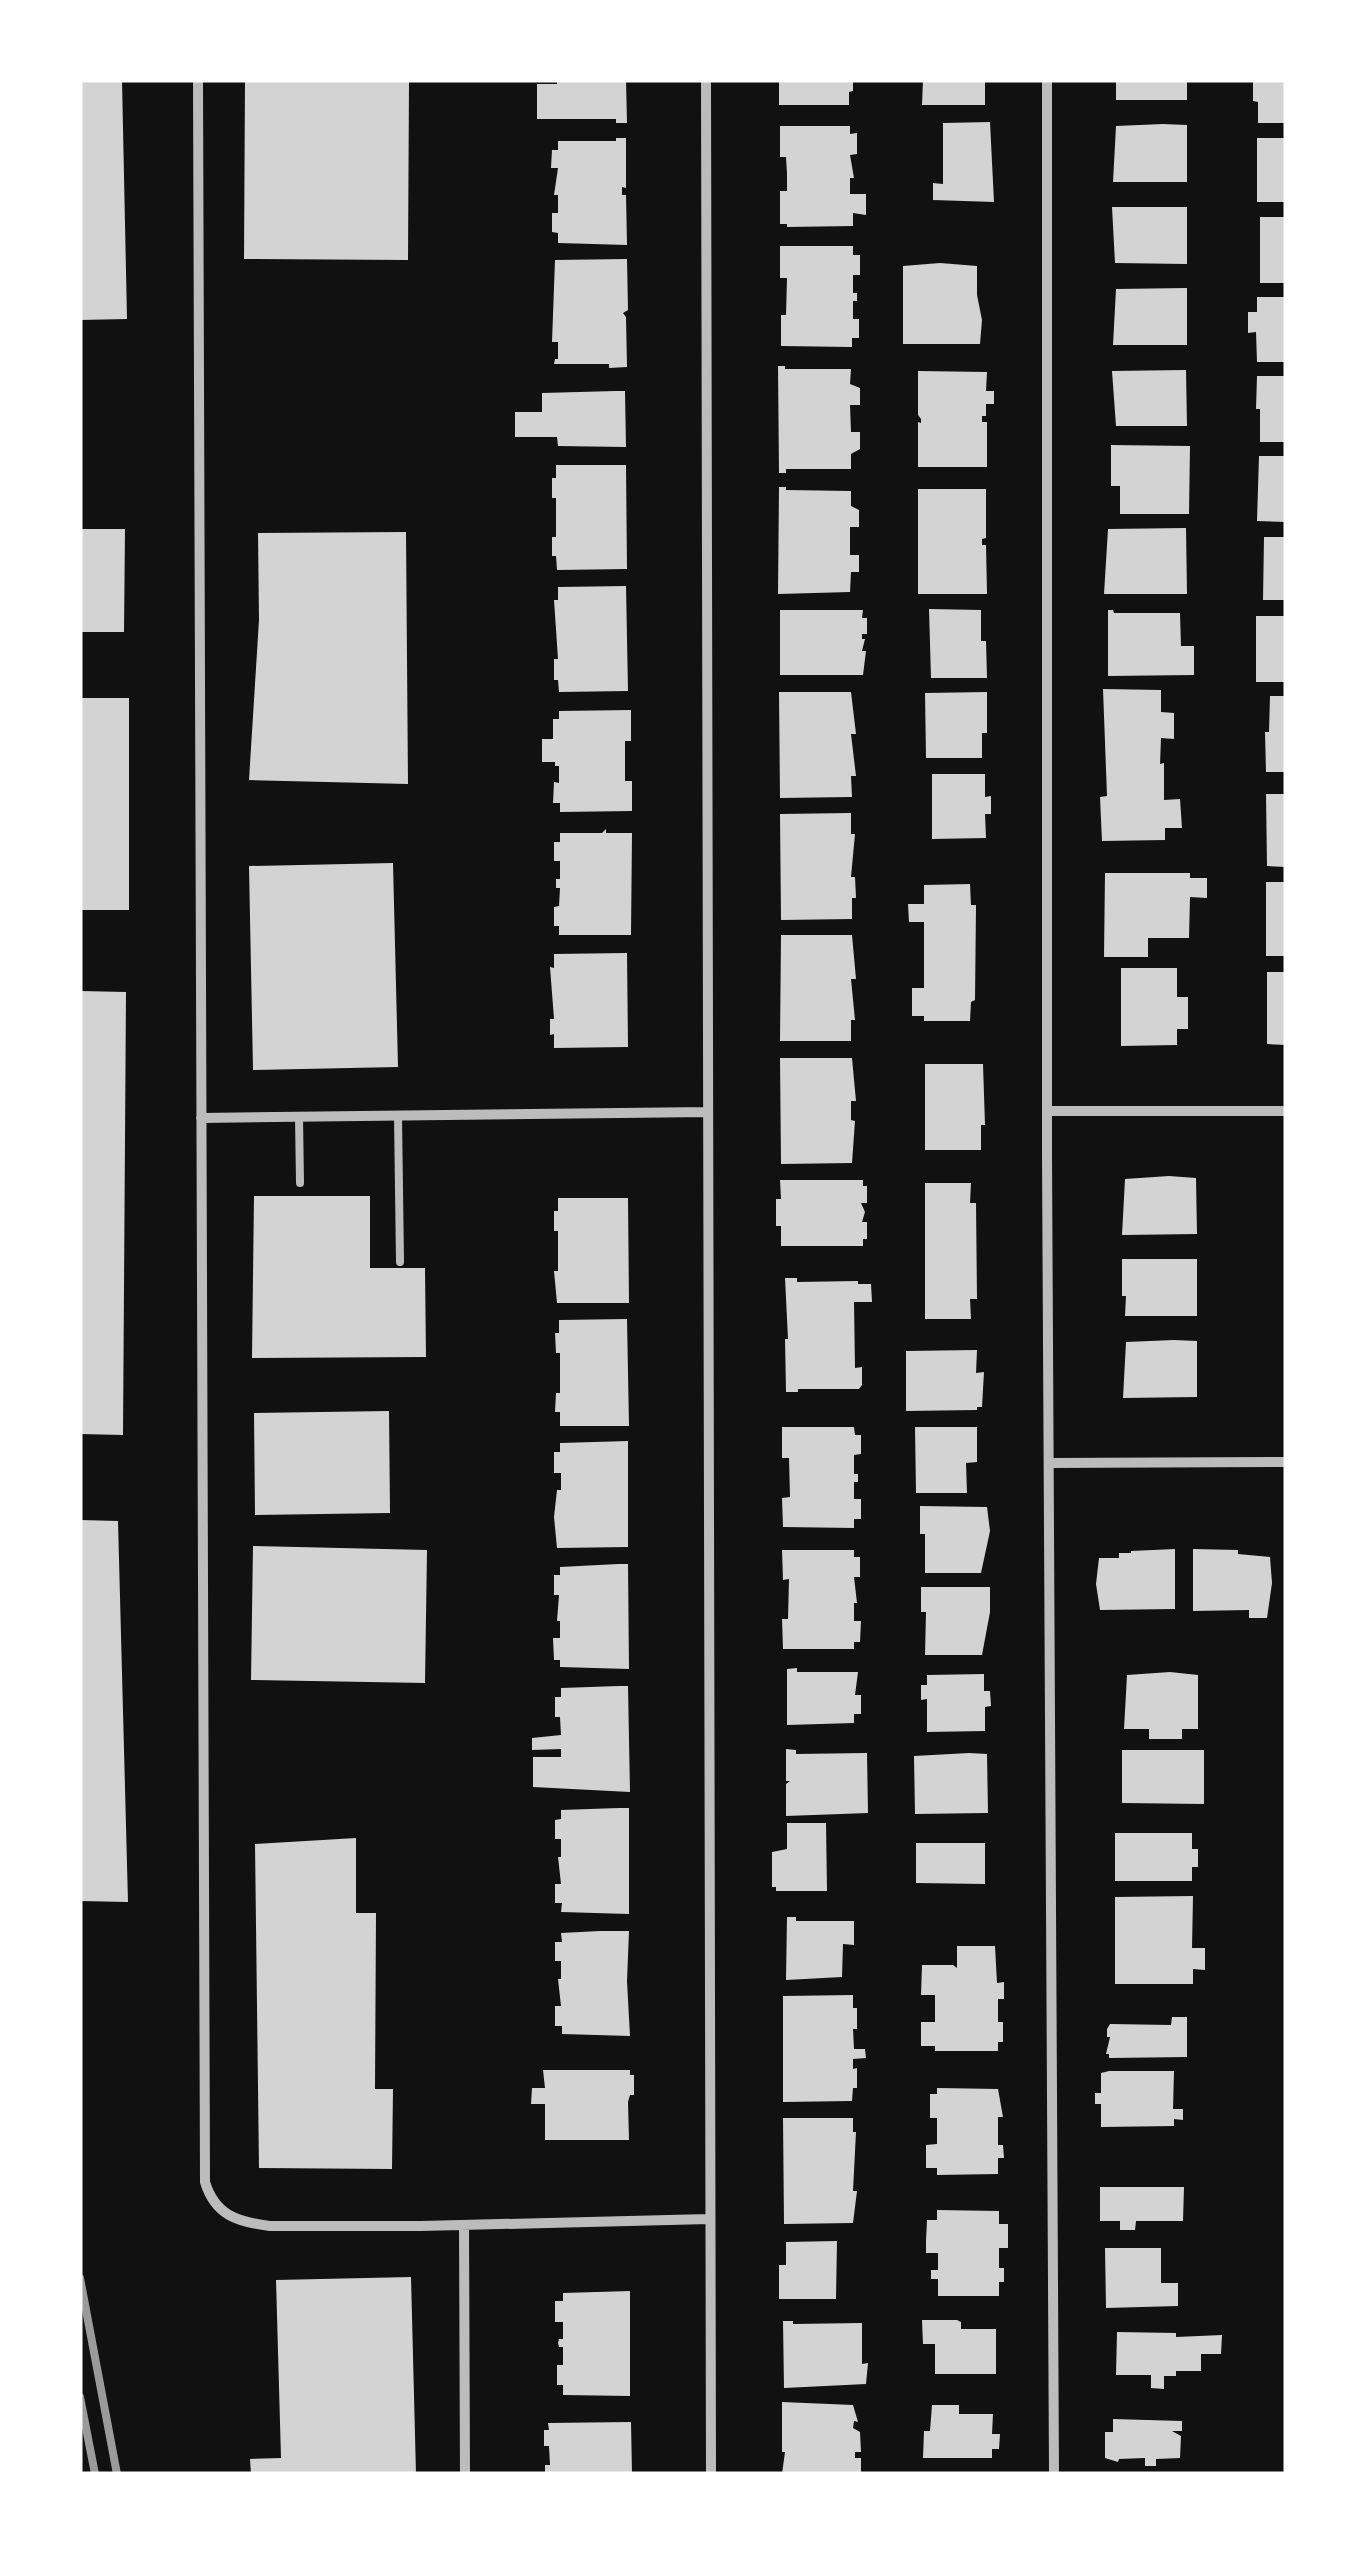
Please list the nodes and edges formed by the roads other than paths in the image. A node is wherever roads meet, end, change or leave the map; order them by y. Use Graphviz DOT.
graph roads {
  1 [pos="198,80"];
  2 [pos="706,80"];
  3 [pos="1048,80"];
  4 [pos="1046,1111"];
  5 [pos="1286,1111"];
  6 [pos="708,1112"];
  7 [pos="299,1116"];
  8 [pos="398,1116"];
  9 [pos="201,1118"];
  10 [pos="300,1182"];
  11 [pos="400,1262"];
  12 [pos="1286,1462"];
  13 [pos="1049,1463"];
  14 [pos="709,2220"];
  15 [pos="464,2225"];
  16 [pos="465,2474"];
  17 [pos="711,2474"];
  18 [pos="1054,2474"];
  1 -- 9 [label="street"];
  2 -- 6 [label="street"];
  3 -- 4 [label="street"];
  4 -- 5 [label="street"];
  4 -- 13 [label="street"];
  6 -- 8 [label="street"];
  6 -- 14 [label="street"];
  7 -- 8 [label="street"];
  7 -- 9 [label="street"];
  7 -- 10 [label="lane"];
  8 -- 11 [label="lane"];
  9 -- 15 [label="street"];
  12 -- 13 [label="street"];
  13 -- 18 [label="street"];
  14 -- 15 [label="street"];
  14 -- 17 [label="street"];
  15 -- 16 [label="street"];
}
